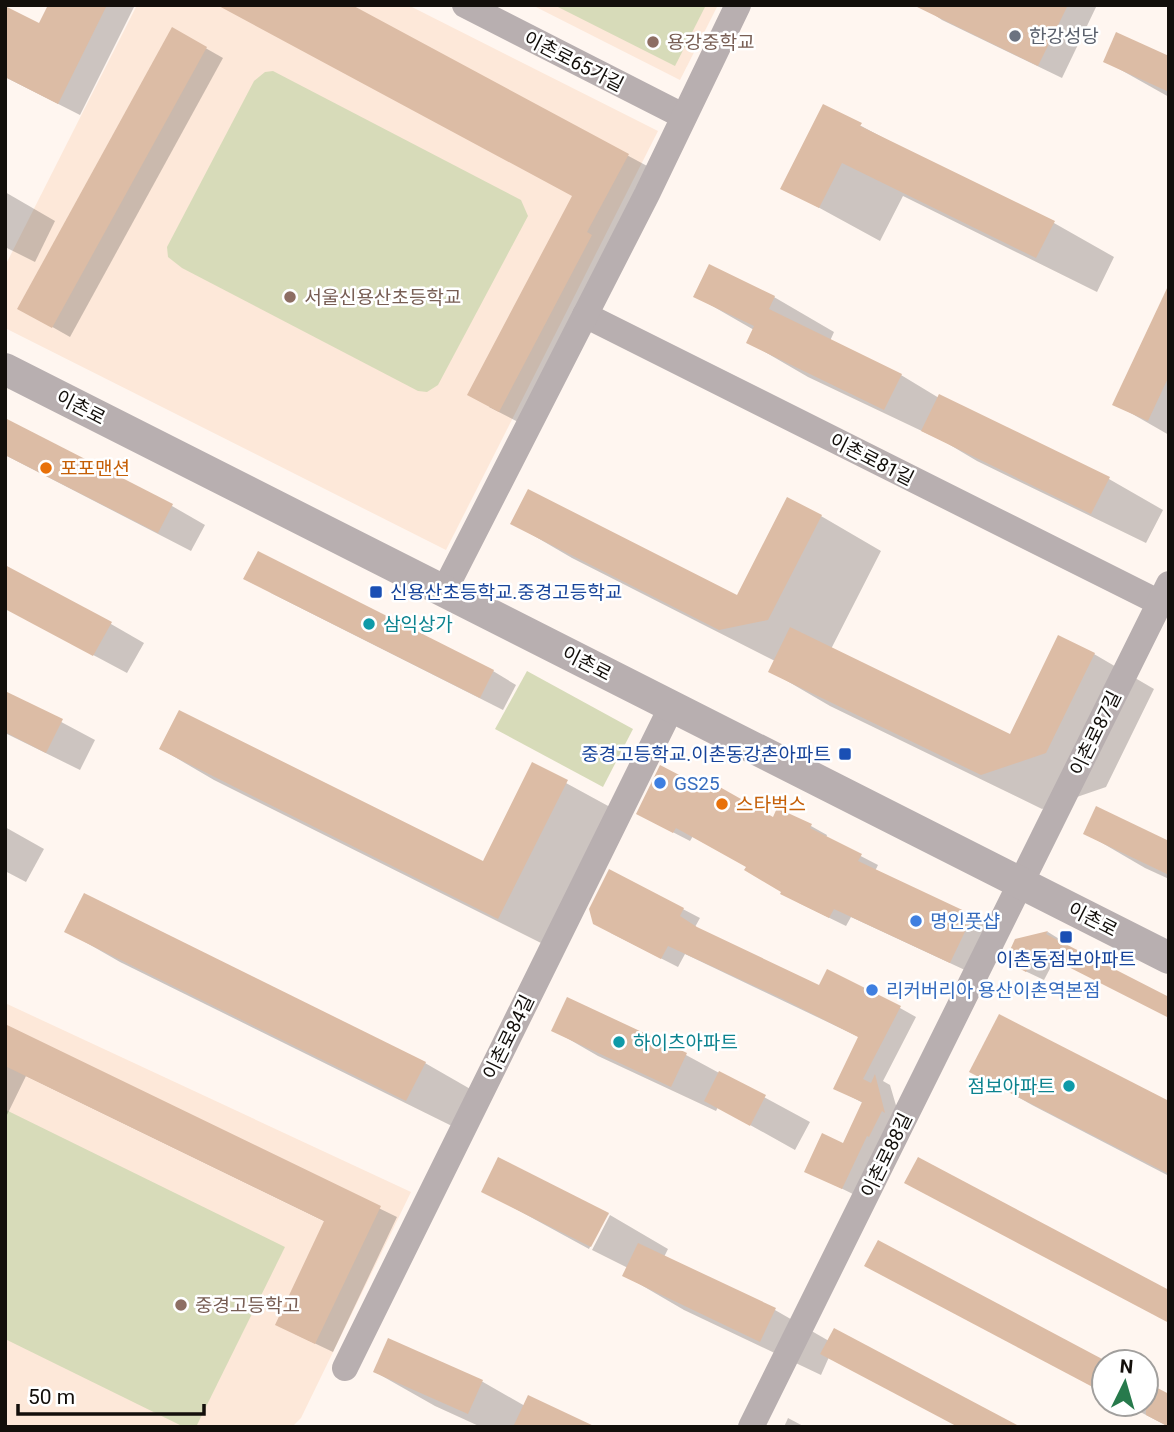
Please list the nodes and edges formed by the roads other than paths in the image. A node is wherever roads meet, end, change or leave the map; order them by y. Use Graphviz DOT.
graph roads {
  1 [pos="465,5"];
  2 [pos="738,5"];
  3 [pos="683,116"];
  4 [pos="585,315"];
  5 [pos="5,369"];
  6 [pos="444,591"];
  7 [pos="1164,593"];
  8 [pos="672,706"];
  9 [pos="1021,883"];
  10 [pos="1169,958"];
  11 [pos="345,1368"];
  12 [pos="751,1427"];
  1 -- 3 [label="street, 이촌로65가길"];
  2 -- 3 [label="street"];
  3 -- 4 [label="street"];
  4 -- 6 [label="street"];
  4 -- 7 [label="street, 이촌로81길"];
  5 -- 6 [label="street, 이촌로"];
  6 -- 8 [label="street, 이촌로"];
  7 -- 9 [label="street, 이촌로87길"];
  8 -- 9 [label="street, 이촌로"];
  8 -- 11 [label="street, 이촌로84길"];
  9 -- 10 [label="street, 이촌로"];
  9 -- 12 [label="street, 이촌로88길"];
}
